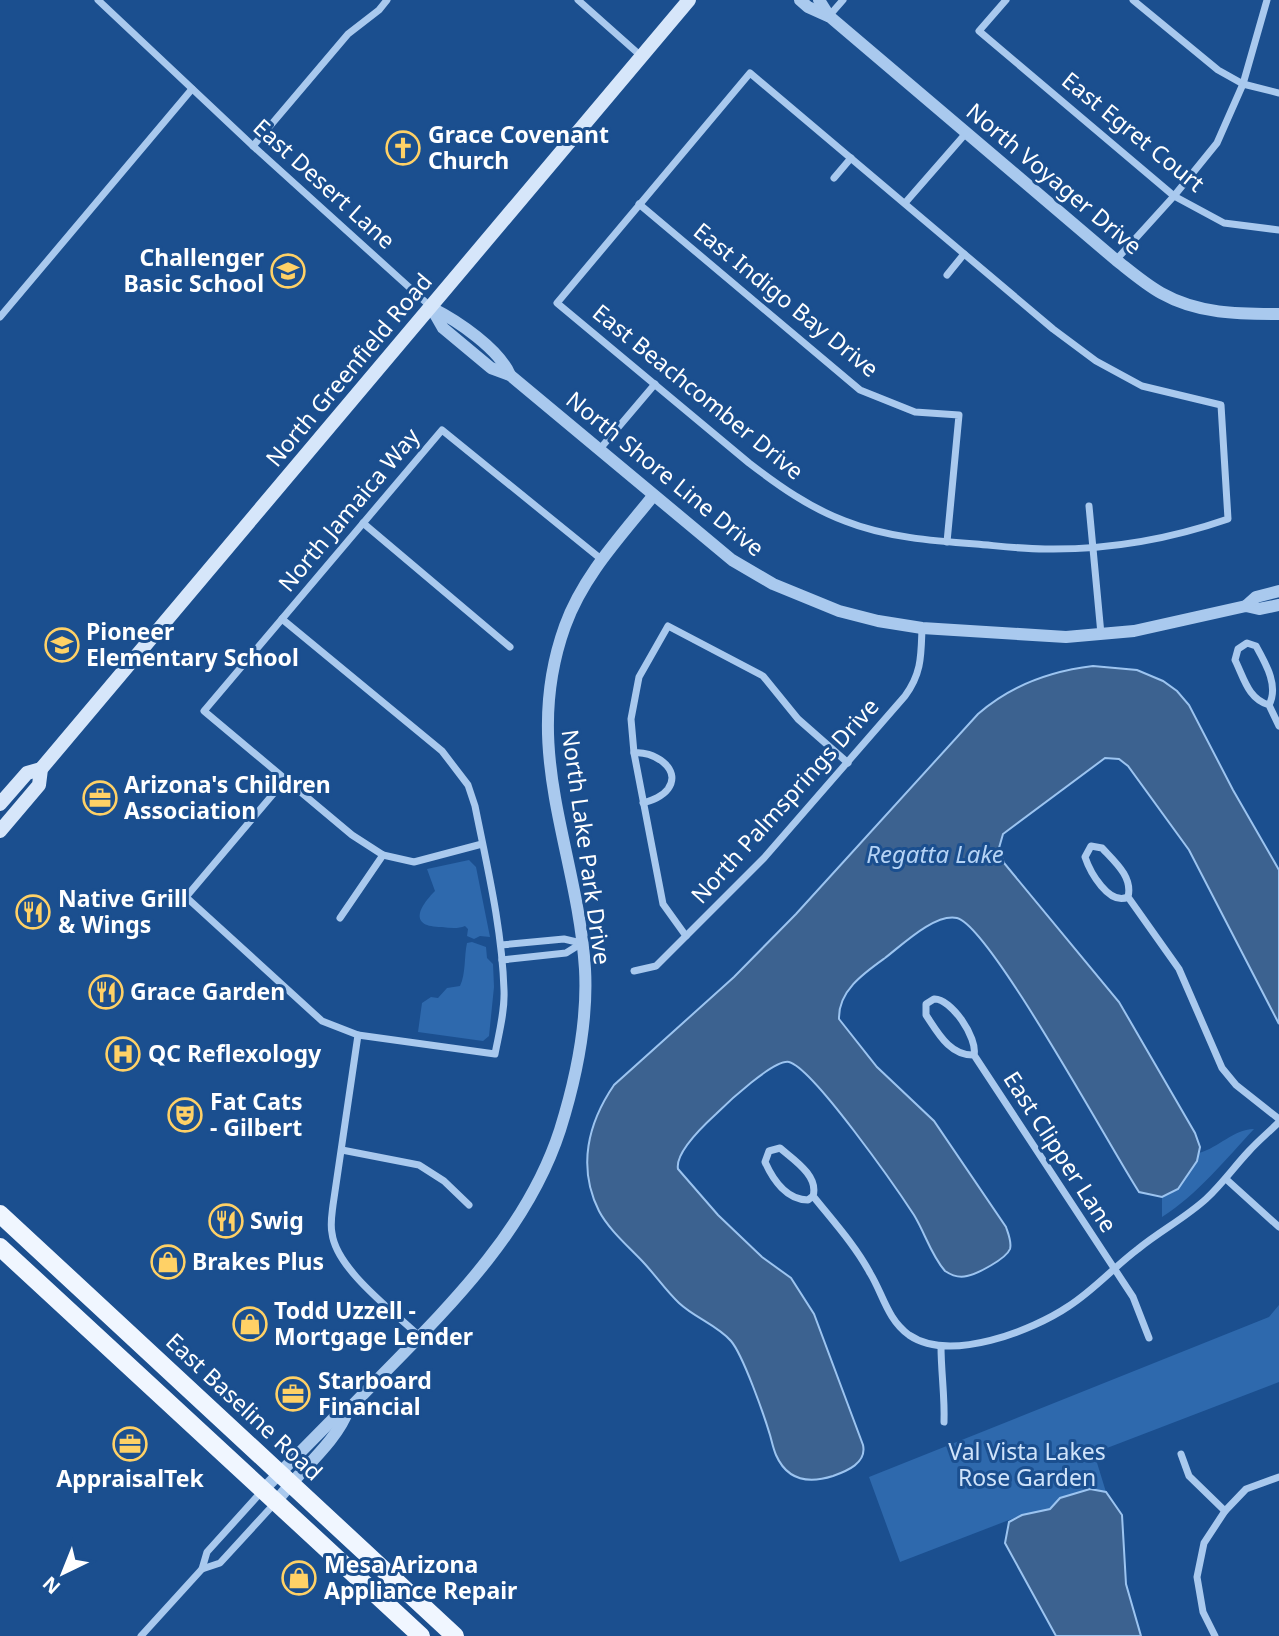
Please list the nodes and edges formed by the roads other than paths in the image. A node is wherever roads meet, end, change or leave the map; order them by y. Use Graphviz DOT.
graph roads {
  1 [pos="98,0"];
  2 [pos="387,0"];
  3 [pos="578,0"];
  4 [pos="690,0"];
  5 [pos="800,0"];
  6 [pos="819,0"];
  7 [pos="843,0"];
  8 [pos="1006,0"];
  9 [pos="1133,0"];
  10 [pos="1267,0"];
  11 [pos="829,16"];
  12 [pos="641,57"];
  13 [pos="1244,84"];
  14 [pos="192,89"];
  15 [pos="1279,93"];
  16 [pos="967,132"];
  17 [pos="253,146"];
  18 [pos="851,158"];
  19 [pos="834,178"];
  20 [pos="1174,196"];
  21 [pos="639,204"];
  22 [pos="905,204"];
  23 [pos="1279,230"];
  24 [pos="964,254"];
  25 [pos="1116,260"];
  26 [pos="947,275"];
  27 [pos="431,307"];
  28 [pos="1279,314"];
  29 [pos="0,317"];
  30 [pos="655,384"];
  31 [pos="599,450"];
  32 [pos="653,496"];
  33 [pos="1089,506"];
  34 [pos="363,523"];
  35 [pos="947,542"];
  36 [pos="1094,546"];
  37 [pos="601,559"];
  38 [pos="1279,591"];
  39 [pos="1279,605"];
  40 [pos="1246,606"];
  41 [pos="282,619"];
  42 [pos="922,628"];
  43 [pos="1101,635"];
  44 [pos="510,647"];
  45 [pos="1269,705"];
  46 [pos="1279,726"];
  47 [pos="634,753"];
  48 [pos="848,763"];
  49 [pos="41,769"];
  50 [pos="285,780"];
  51 [pos="643,803"];
  52 [pos="0,804"];
  53 [pos="0,831"];
  54 [pos="482,844"];
  55 [pos="383,855"];
  56 [pos="1128,897"];
  57 [pos="340,918"];
  58 [pos="686,936"];
  59 [pos="582,943"];
  60 [pos="501,945"];
  61 [pos="502,960"];
  62 [pos="634,971"];
  63 [pos="358,1035"];
  64 [pos="974,1055"];
  65 [pos="1279,1120"];
  66 [pos="342,1150"];
  67 [pos="1226,1179"];
  68 [pos="813,1196"];
  69 [pos="469,1205"];
  70 [pos="0,1214"];
  71 [pos="1279,1227"];
  72 [pos="0,1247"];
  73 [pos="1114,1270"];
  74 [pos="78,1287"];
  75 [pos="64,1306"];
  76 [pos="419,1336"];
  77 [pos="1149,1338"];
  78 [pos="941,1346"];
  79 [pos="944,1422"];
  80 [pos="1181,1454"];
  81 [pos="1279,1477"];
  82 [pos="286,1478"];
  83 [pos="270,1496"];
  84 [pos="1225,1511"];
  85 [pos="202,1569"];
  86 [pos="426,1609"];
  87 [pos="415,1631"];
  88 [pos="141,1636"];
  89 [pos="455,1636"];
  90 [pos="1215,1636"];
  1 -- 14 [label="street, East Desert Lane"];
  2 -- 17 [label="street"];
  3 -- 12 [label="street"];
  4 -- 12 [label="main road, North Greenfield Road"];
  5 -- 11 [label="street, North Voyager Drive"];
  6 -- 11 [label="street, North Voyager Drive"];
  7 -- 11 [label="street"];
  8 -- 20 [label="street, East Egret Court"];
  9 -- 13 [label="street"];
  10 -- 13 [label="street"];
  11 -- 16 [label="street, North Voyager Drive"];
  12 -- 27 [label="main road, North Greenfield Road"];
  13 -- 15 [label="street"];
  13 -- 20 [label="street"];
  14 -- 17 [label="street, East Desert Lane"];
  14 -- 29 [label="street"];
  16 -- 22 [label="street"];
  16 -- 25 [label="street, North Voyager Drive"];
  17 -- 27 [label="street, East Desert Lane"];
  18 -- 19 [label="street"];
  18 -- 21 [label="street"];
  18 -- 22 [label="street"];
  20 -- 23 [label="street, East Egret Court"];
  20 -- 25 [label="street"];
  21 -- 30 [label="street, East Beachcomber Drive"];
  21 -- 35 [label="street, East Indigo Bay Drive"];
  22 -- 24 [label="street"];
  24 -- 26 [label="street"];
  24 -- 36 [label="street, East Beachcomber Drive"];
  25 -- 28 [label="street, North Voyager Drive"];
  27 -- 31 [label="street, North Shore Line Drive"];
  27 -- 49 [label="main road, North Greenfield Road"];
  30 -- 31 [label="street"];
  30 -- 35 [label="street, East Beachcomber Drive"];
  31 -- 32 [label="street, North Shore Line Drive"];
  32 -- 37 [label="street, North Lake Park Drive"];
  32 -- 42 [label="street, North Shore Line Drive"];
  33 -- 36 [label="street"];
  34 -- 37 [label="street, North Jamaica Way"];
  34 -- 41 [label="street, North Jamaica Way"];
  34 -- 44 [label="street"];
  35 -- 36 [label="street, East Beachcomber Drive"];
  36 -- 43 [label="street"];
  37 -- 59 [label="street, North Lake Park Drive"];
  38 -- 40 [label="street"];
  39 -- 40 [label="street"];
  40 -- 43 [label="street, North Shore Line Drive"];
  41 -- 50 [label="street, North Jamaica Way"];
  41 -- 54 [label="street"];
  42 -- 43 [label="street, North Shore Line Drive"];
  42 -- 48 [label="street, North Palmsprings Drive"];
  45 -- 45 [label="street"];
  45 -- 46 [label="street"];
  47 -- 48 [label="street"];
  47 -- 51 [label="street"];
  47 -- 51 [label="street"];
  48 -- 58 [label="street, North Palmsprings Drive"];
  49 -- 52 [label="main road, North Greenfield Road"];
  49 -- 53 [label="main road, North Greenfield Road"];
  50 -- 55 [label="street"];
  50 -- 63 [label="street"];
  51 -- 58 [label="street"];
  54 -- 55 [label="street"];
  54 -- 60 [label="street"];
  55 -- 57 [label="street"];
  56 -- 56 [label="street"];
  56 -- 65 [label="street"];
  58 -- 62 [label="street, North Palmsprings Drive"];
  59 -- 60 [label="street"];
  59 -- 61 [label="street"];
  59 -- 76 [label="street, North Lake Park Drive"];
  60 -- 61 [label="street"];
  61 -- 63 [label="street"];
  63 -- 66 [label="street"];
  64 -- 64 [label="street, East Clipper Lane"];
  64 -- 73 [label="street, East Clipper Lane"];
  65 -- 67 [label="street"];
  66 -- 69 [label="street"];
  66 -- 76 [label="street"];
  67 -- 71 [label="street"];
  67 -- 73 [label="street"];
  68 -- 68 [label="street"];
  68 -- 78 [label="street"];
  70 -- 74 [label="main road, East Baseline Road"];
  72 -- 75 [label="main road, East Baseline Road"];
  73 -- 77 [label="street, East Clipper Lane"];
  73 -- 78 [label="street"];
  74 -- 75 [label="main road"];
  74 -- 82 [label="main road, East Baseline Road"];
  75 -- 83 [label="main road, East Baseline Road"];
  76 -- 82 [label="street, North Lake Park Drive"];
  78 -- 79 [label="street"];
  80 -- 84 [label="street"];
  81 -- 84 [label="street"];
  82 -- 83 [label="street, North Lake Park Drive"];
  82 -- 86 [label="main road, East Baseline Road"];
  83 -- 85 [label="street"];
  83 -- 85 [label="street"];
  83 -- 87 [label="main road, East Baseline Road"];
  84 -- 90 [label="street"];
  85 -- 88 [label="street"];
  86 -- 87 [label="main road"];
  86 -- 89 [label="main road, East Baseline Road"];
}
